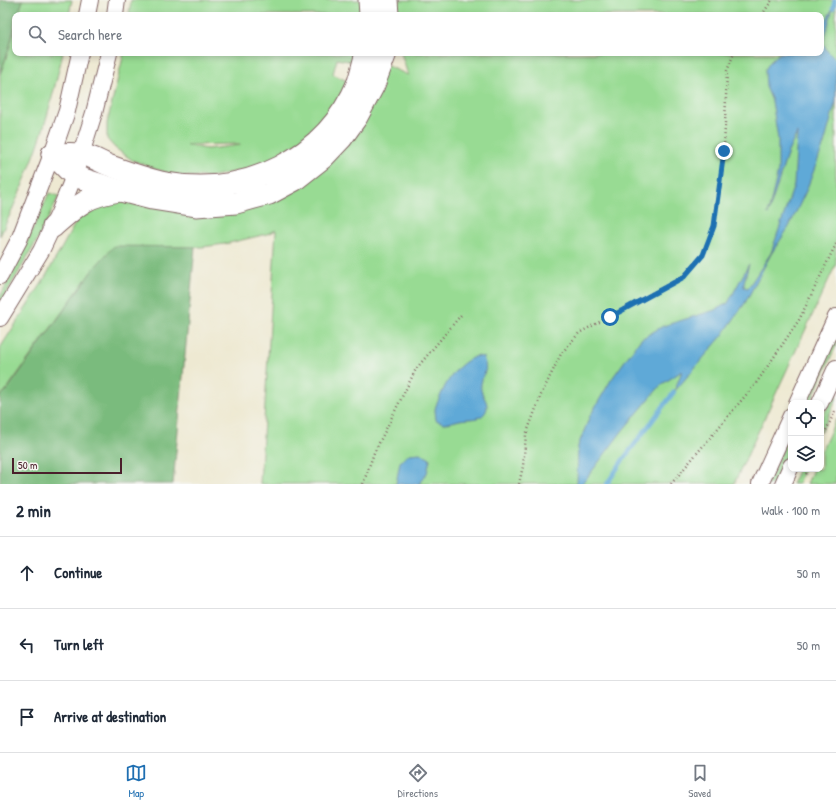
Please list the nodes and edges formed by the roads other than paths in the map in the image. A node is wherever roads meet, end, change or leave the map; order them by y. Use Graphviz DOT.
graph roads {
  1 [pos="90,0"];
  2 [pos="117,0"];
  3 [pos="369,0"];
  4 [pos="387,0"];
  5 [pos="88,12"];
  6 [pos="115,12"];
  7 [pos="370,12"];
  8 [pos="388,12"];
  9 [pos="79,56"];
  10 [pos="108,56"];
  11 [pos="365,56"];
  12 [pos="385,56"];
  13 [pos="52,154"];
  14 [pos="81,154"];
  15 [pos="74,176"];
  16 [pos="121,191"];
  17 [pos="53,227"];
  18 [pos="0,276"];
  19 [pos="836,317"];
  20 [pos="0,318"];
  21 [pos="836,368"];
  22 [pos="798,400"];
  23 [pos="821,400"];
  24 [pos="788,423"];
  25 [pos="788,472"];
  26 [pos="760,484"];
  27 [pos="783,484"];
  1 -- 5 [label="main road"];
  2 -- 6 [label="main road"];
  3 -- 7 [label="highway"];
  4 -- 8 [label="highway"];
  9 -- 13 [label="main road"];
  10 -- 14 [label="main road"];
  11 -- 14 [label="highway"];
  12 -- 16 [label="highway"];
  13 -- 14 [label="highway"];
  13 -- 15 [label="highway"];
  13 -- 18 [label="main road"];
  14 -- 15 [label="main road"];
  15 -- 16 [label="highway"];
  15 -- 17 [label="main road"];
  16 -- 17 [label="highway"];
  17 -- 20 [label="main road"];
  19 -- 22 [label="main road"];
  21 -- 23 [label="main road"];
  24 -- 26 [label="main road"];
  25 -- 27 [label="main road"];
}
